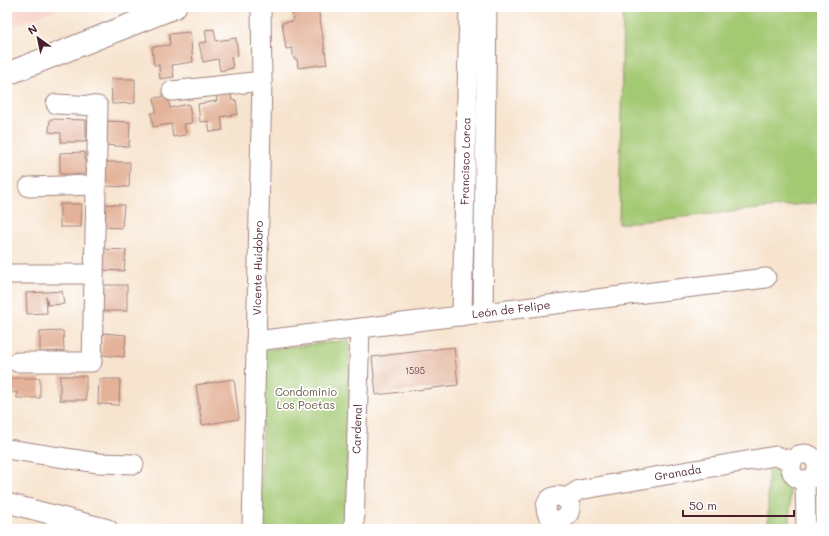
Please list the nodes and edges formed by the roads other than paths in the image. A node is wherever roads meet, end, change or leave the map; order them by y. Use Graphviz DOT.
graph roads {
  1 [pos="135,7"];
  2 [pos="175,7"];
  3 [pos="261,7"];
  4 [pos="469,7"];
  5 [pos="487,7"];
  6 [pos="7,58"];
  7 [pos="7,74"];
  8 [pos="262,81"];
  9 [pos="172,91"];
  10 [pos="56,104"];
  11 [pos="466,132"];
  12 [pos="485,133"];
  13 [pos="96,185"];
  14 [pos="29,187"];
  15 [pos="7,274"];
  16 [pos="94,274"];
  17 [pos="766,278"];
  18 [pos="483,313"];
  19 [pos="462,316"];
  20 [pos="360,328"];
  21 [pos="256,341"];
  22 [pos="17,362"];
  23 [pos="7,449"];
  24 [pos="134,464"];
  25 [pos="7,503"];
  26 [pos="558,525"];
  27 [pos="108,529"];
  28 [pos="252,529"];
  29 [pos="354,529"];
  30 [pos="806,529"];
  1 -- 6 [label="main road"];
  2 -- 7 [label="main road"];
  3 -- 8 [label="street, Vicente Huidobro"];
  4 -- 11 [label="street, Francisco Lorca"];
  5 -- 12 [label="street, Francisco Lorca"];
  8 -- 9 [label="street"];
  8 -- 21 [label="street, Vicente Huidobro"];
  10 -- 13 [label="street"];
  11 -- 12 [label="street"];
  11 -- 19 [label="street, Francisco Lorca"];
  12 -- 18 [label="street, Francisco Lorca"];
  13 -- 14 [label="street"];
  13 -- 16 [label="street"];
  15 -- 16 [label="street"];
  16 -- 22 [label="street"];
  17 -- 18 [label="street, León de Felipe"];
  18 -- 19 [label="street, León de Felipe"];
  19 -- 20 [label="street, León de Felipe"];
  20 -- 21 [label="street, León de Felipe"];
  20 -- 29 [label="street, Cardenal"];
  21 -- 28 [label="street, Vicente Huidobro"];
  23 -- 24 [label="street"];
  25 -- 27 [label="street"];
  26 -- 30 [label="street, Granada"];
}
